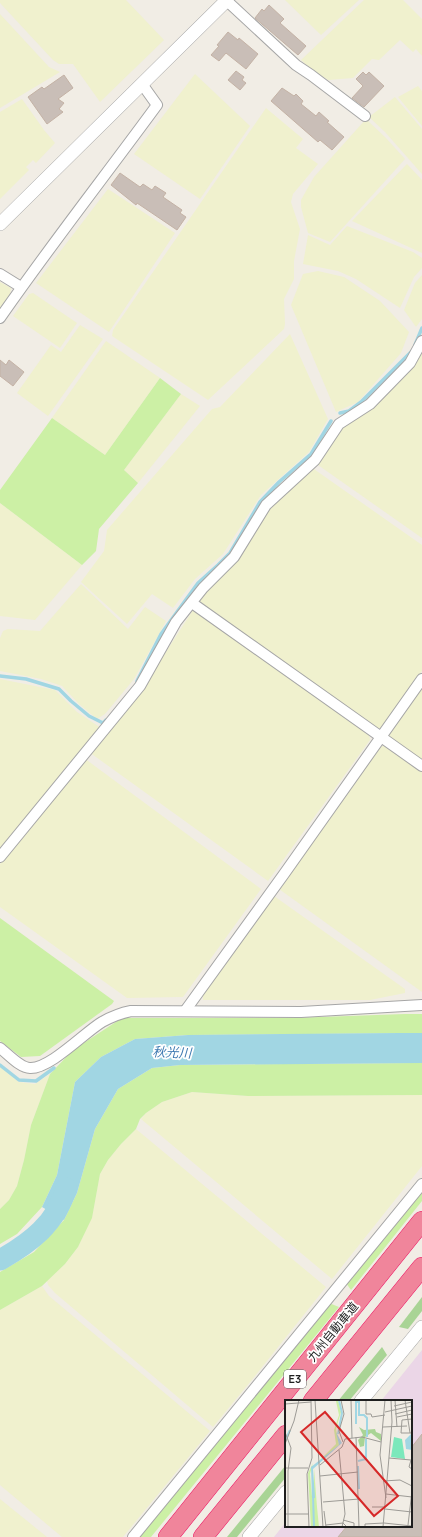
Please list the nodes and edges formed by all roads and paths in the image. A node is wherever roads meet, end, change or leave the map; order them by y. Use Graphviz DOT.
graph roads {
  1 [pos="226,0"];
  2 [pos="142,84"];
  3 [pos="365,116"];
  4 [pos="0,224"];
  5 [pos="0,274"];
  6 [pos="21,287"];
  7 [pos="0,318"];
  8 [pos="422,341"];
  9 [pos="192,603"];
  10 [pos="422,679"];
  11 [pos="381,737"];
  12 [pos="422,766"];
  13 [pos="0,857"];
  14 [pos="422,1005"];
  15 [pos="185,1011"];
  16 [pos="0,1048"];
  17 [pos="422,1184"];
  18 [pos="422,1221"];
  19 [pos="422,1267"];
  20 [pos="422,1326"];
  21 [pos="314,1400"];
  22 [pos="362,1400"];
  23 [pos="285,1436"];
  24 [pos="285,1493"];
  25 [pos="133,1537"];
  26 [pos="168,1537"];
  27 [pos="203,1537"];
  28 [pos="249,1537"];
  1 -- 2 [label="street"];
  1 -- 3 [label="street"];
  2 -- 4 [label="street"];
  2 -- 6 [label="street"];
  5 -- 6 [label="street"];
  6 -- 7 [label="street"];
  8 -- 9 [label="street"];
  9 -- 11 [label="street"];
  9 -- 13 [label="street"];
  10 -- 11 [label="street"];
  11 -- 12 [label="street"];
  11 -- 15 [label="street"];
  14 -- 15 [label="street"];
  15 -- 16 [label="street"];
  17 -- 25 [label="street"];
  18 -- 26 [label="highway, 九州自動車道 / E3"];
  19 -- 21 [label="highway, E3"];
  20 -- 22 [label="street"];
  23 -- 27 [label="highway"];
  24 -- 28 [label="street"];
}
